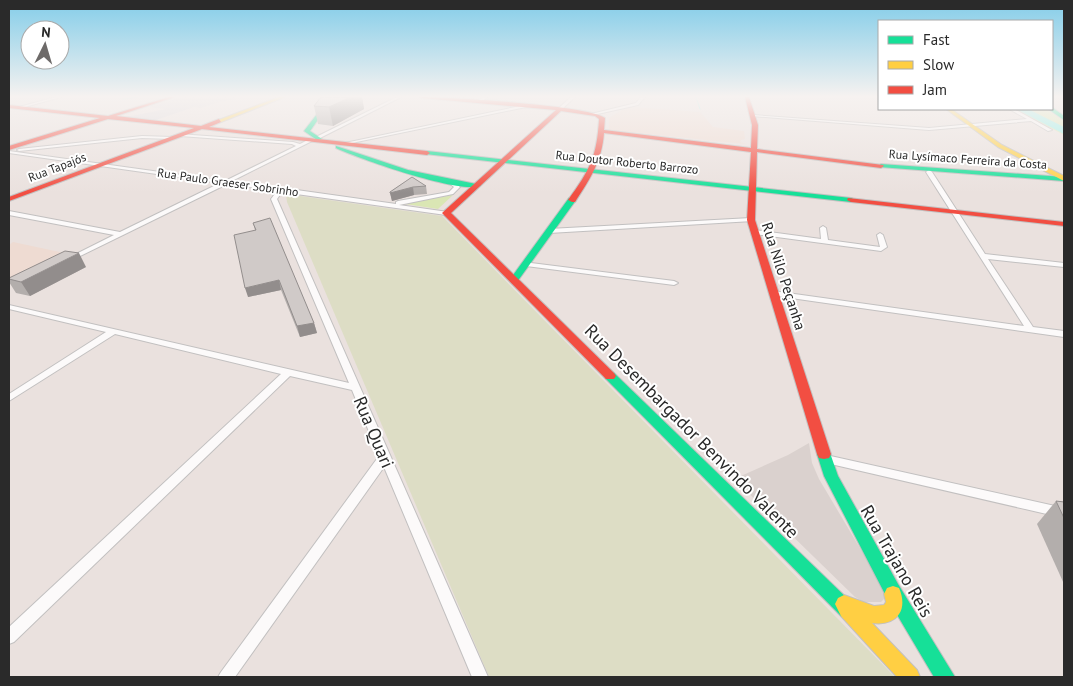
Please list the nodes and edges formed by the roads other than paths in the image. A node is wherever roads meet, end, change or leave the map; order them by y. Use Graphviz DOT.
graph roads {
  1 [pos="72,129"];
  2 [pos="197,129"];
  3 [pos="208,129"];
  4 [pos="308,129"];
  5 [pos="331,129"];
  6 [pos="414,129"];
  7 [pos="538,129"];
  8 [pos="601,129"];
  9 [pos="753,129"];
  10 [pos="976,129"];
  11 [pos="601,133"];
  12 [pos="176,137"];
  13 [pos="306,141"];
  14 [pos="337,145"];
  15 [pos="9,151"];
  16 [pos="753,151"];
  17 [pos="502,162"];
  18 [pos="101,165"];
  19 [pos="592,172"];
  20 [pos="929,172"];
  21 [pos="1064,179"];
  22 [pos="225,182"];
  23 [pos="451,182"];
  24 [pos="477,185"];
  25 [pos="282,190"];
  26 [pos="751,190"];
  27 [pos="9,200"];
  28 [pos="390,205"];
  29 [pos="956,212"];
  30 [pos="446,213"];
  31 [pos="9,214"];
  32 [pos="750,220"];
  33 [pos="1064,224"];
  34 [pos="823,228"];
  35 [pos="549,231"];
  36 [pos="754,232"];
  37 [pos="120,234"];
  38 [pos="880,235"];
  39 [pos="824,242"];
  40 [pos="984,256"];
  41 [pos="60,263"];
  42 [pos="526,264"];
  43 [pos="1064,265"];
  44 [pos="514,280"];
  45 [pos="674,283"];
  46 [pos="774,293"];
  47 [pos="9,307"];
  48 [pos="1030,329"];
  49 [pos="114,331"];
  50 [pos="1064,334"];
  51 [pos="288,372"];
  52 [pos="355,388"];
  53 [pos="9,398"];
  54 [pos="385,457"];
  55 [pos="826,459"];
  56 [pos="1064,513"];
  57 [pos="892,590"];
  58 [pos="838,602"];
  59 [pos="9,637"];
  60 [pos="226,677"];
  61 [pos="480,677"];
  62 [pos="910,677"];
  63 [pos="945,677"];
  1 -- 15 [label="main road"];
  2 -- 12 [label="main road, Rua Tapajós"];
  3 -- 13 [label="main road"];
  4 -- 13 [label="main road"];
  5 -- 13 [label="street"];
  6 -- 14 [label="street"];
  7 -- 17 [label="main road"];
  8 -- 11 [label="main road"];
  9 -- 16 [label="main road, Rua Nilo Peçanha"];
  10 -- 21 [label="main road"];
  11 -- 16 [label="main road, Rua Lysímaco Ferreira da Costa"];
  11 -- 19 [label="main road"];
  12 -- 13 [label="street"];
  12 -- 15 [label="street"];
  12 -- 18 [label="main road, Rua Tapajós"];
  13 -- 14 [label="main road"];
  13 -- 22 [label="street"];
  14 -- 17 [label="main road, Rua Doutor Roberto Barrozo"];
  14 -- 23 [label="main road"];
  15 -- 18 [label="street, Rua Paulo Graeser Sobrinho"];
  16 -- 20 [label="main road, Rua Lysímaco Ferreira da Costa"];
  16 -- 26 [label="main road, Rua Nilo Peçanha"];
  17 -- 19 [label="main road, Rua Doutor Roberto Barrozo"];
  17 -- 24 [label="main road"];
  18 -- 22 [label="street, Rua Paulo Graeser Sobrinho"];
  18 -- 27 [label="main road, Rua Tapajós"];
  19 -- 26 [label="main road, Rua Doutor Roberto Barrozo"];
  19 -- 35 [label="main road"];
  20 -- 21 [label="main road, Rua Lysímaco Ferreira da Costa"];
  20 -- 29 [label="street"];
  22 -- 25 [label="street, Rua Paulo Graeser Sobrinho"];
  22 -- 37 [label="street"];
  23 -- 24 [label="main road"];
  23 -- 28 [label="street"];
  24 -- 30 [label="main road"];
  25 -- 28 [label="street, Rua Paulo Graeser Sobrinho"];
  25 -- 52 [label="street, Rua Quari"];
  26 -- 29 [label="main road, Rua Doutor Roberto Barrozo"];
  26 -- 32 [label="main road, Rua Nilo Peçanha"];
  28 -- 30 [label="street, Rua Paulo Graeser Sobrinho"];
  29 -- 33 [label="main road, Rua Doutor Roberto Barrozo"];
  29 -- 40 [label="street"];
  30 -- 44 [label="main road, Rua Desembargador Benvindo Valente"];
  31 -- 37 [label="street"];
  32 -- 35 [label="street"];
  32 -- 36 [label="main road, Rua Nilo Peçanha"];
  34 -- 39 [label="street"];
  35 -- 42 [label="main road"];
  36 -- 39 [label="street"];
  36 -- 46 [label="main road, Rua Nilo Peçanha"];
  37 -- 41 [label="street"];
  38 -- 39 [label="street"];
  40 -- 43 [label="street"];
  40 -- 48 [label="street"];
  42 -- 44 [label="main road"];
  42 -- 45 [label="street"];
  44 -- 58 [label="main road, Rua Desembargador Benvindo Valente"];
  46 -- 48 [label="street"];
  46 -- 55 [label="main road, Rua Nilo Peçanha"];
  47 -- 49 [label="street"];
  48 -- 50 [label="street"];
  49 -- 51 [label="street"];
  49 -- 53 [label="street"];
  51 -- 52 [label="street"];
  51 -- 59 [label="street"];
  52 -- 54 [label="street, Rua Quari"];
  54 -- 60 [label="street"];
  54 -- 61 [label="street, Rua Quari"];
  55 -- 56 [label="street"];
  55 -- 57 [label="main road, Rua Trajano Reis"];
  57 -- 58 [label="main road"];
  57 -- 63 [label="main road, Rua Trajano Reis"];
  58 -- 62 [label="main road, Rua Desembargador Benvindo Valente"];
}
